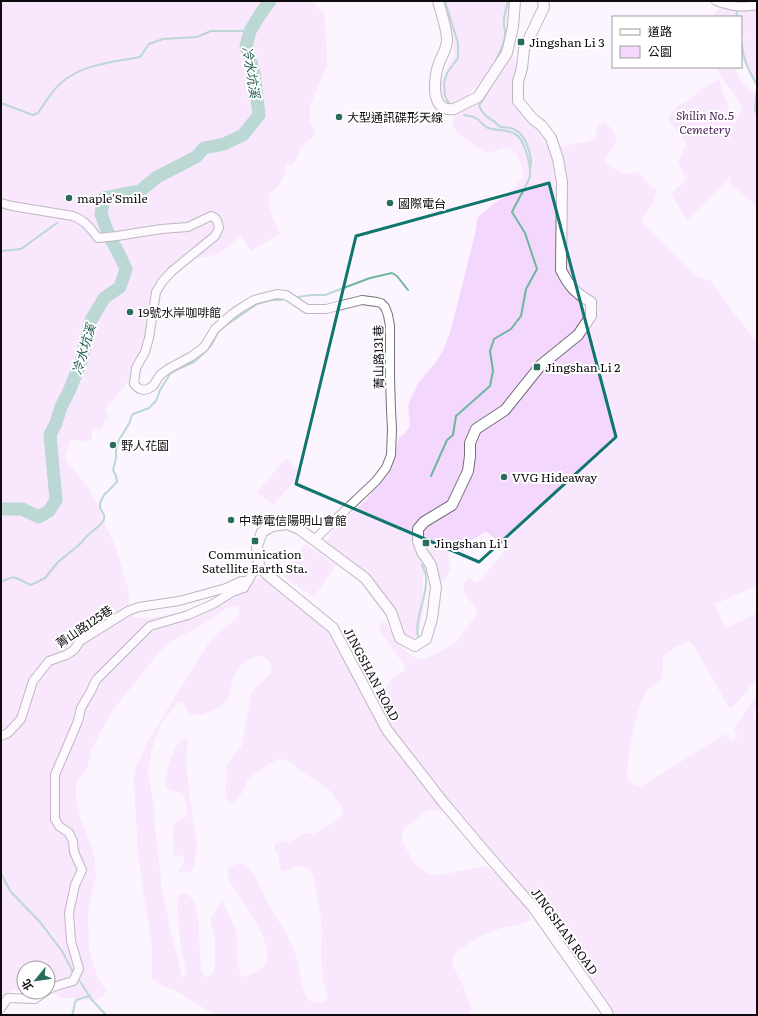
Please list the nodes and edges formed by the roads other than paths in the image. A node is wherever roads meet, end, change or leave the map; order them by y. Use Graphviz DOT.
graph roads {
  1 [pos="438,1"];
  2 [pos="515,1"];
  3 [pos="543,1"];
  4 [pos="716,1"];
  5 [pos="757,5"];
  6 [pos="1,203"];
  7 [pos="314,540"];
  8 [pos="260,566"];
  9 [pos="248,581"];
  10 [pos="1,736"];
  11 [pos="56,986"];
  12 [pos="16,998"];
  13 [pos="1,1008"];
  14 [pos="608,1015"];
  1 -- 2 [label="street"];
  3 -- 7 [label="street"];
  4 -- 5 [label="street"];
  6 -- 7 [label="street, 菁山路131巷"];
  7 -- 8 [label="street"];
  8 -- 9 [label="street"];
  8 -- 14 [label="street, JINGSHAN ROAD"];
  9 -- 10 [label="street, 菁山路125巷"];
  9 -- 11 [label="street"];
  12 -- 13 [label="street"];
}
